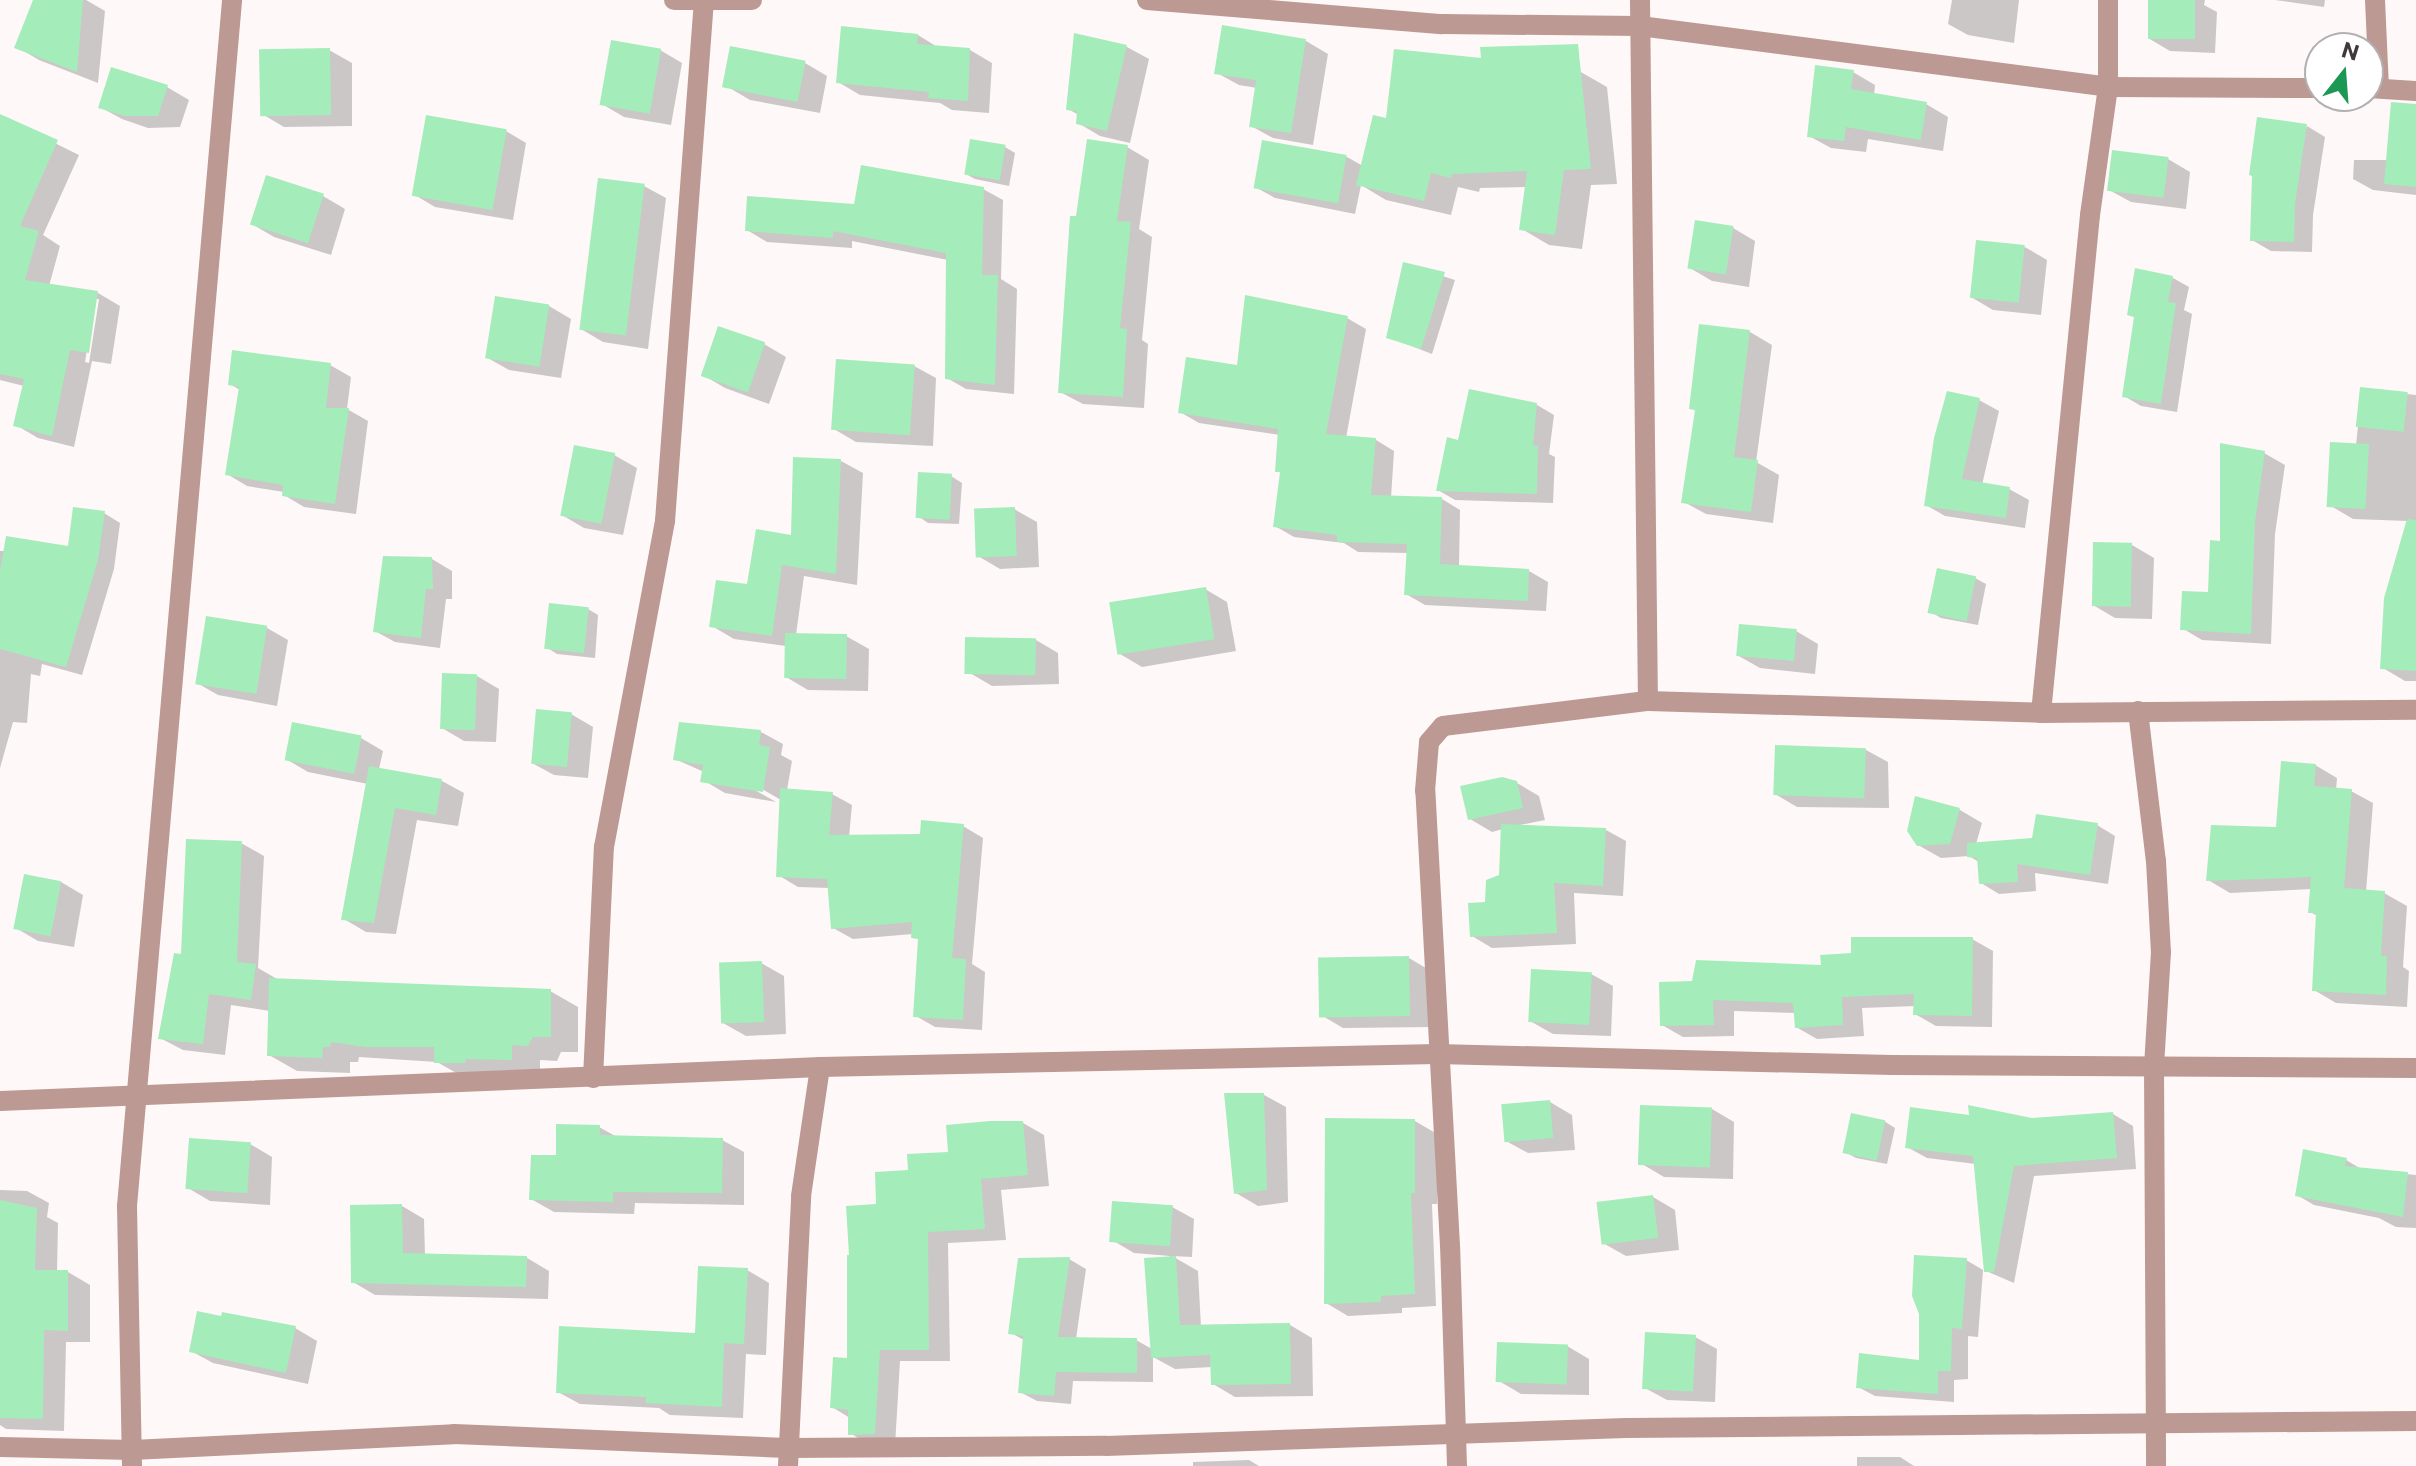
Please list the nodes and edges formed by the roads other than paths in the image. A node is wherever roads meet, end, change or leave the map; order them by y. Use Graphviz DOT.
graph roads {
  1 [pos="232,0"];
  2 [pos="674,0"];
  3 [pos="752,0"];
  4 [pos="1147,0"];
  5 [pos="1640,0"];
  6 [pos="2108,0"];
  7 [pos="2375,0"];
  8 [pos="704,1"];
  9 [pos="1171,1"];
  10 [pos="1640,26"];
  11 [pos="2375,32"];
  12 [pos="2108,87"];
  13 [pos="2304,88"];
  14 [pos="2384,89"];
  15 [pos="2416,91"];
  16 [pos="1648,701"];
  17 [pos="2416,710"];
  18 [pos="2138,711"];
  19 [pos="2041,713"];
  20 [pos="1437,1054"];
  21 [pos="820,1067"];
  22 [pos="2154,1067"];
  23 [pos="2416,1068"];
  24 [pos="593,1078"];
  25 [pos="137,1096"];
  26 [pos="0,1101"];
  27 [pos="2153,1421"];
  28 [pos="2416,1421"];
  29 [pos="1458,1431"];
  30 [pos="0,1447"];
  31 [pos="787,1457"];
  32 [pos="132,1458"];
  33 [pos="1457,1466"];
  34 [pos="2156,1466"];
  1 -- 25 [label="street"];
  2 -- 8 [label="street"];
  3 -- 8 [label="street"];
  4 -- 9 [label="street"];
  5 -- 10 [label="street"];
  6 -- 12 [label="street"];
  7 -- 11 [label="street"];
  8 -- 24 [label="street"];
  9 -- 10 [label="street"];
  10 -- 12 [label="street"];
  10 -- 16 [label="street"];
  12 -- 13 [label="street"];
  12 -- 19 [label="street"];
  14 -- 15 [label="street"];
  16 -- 19 [label="street"];
  16 -- 20 [label="street"];
  17 -- 18 [label="street"];
  18 -- 19 [label="street"];
  18 -- 22 [label="street"];
  20 -- 21 [label="street"];
  20 -- 22 [label="street"];
  20 -- 29 [label="street"];
  21 -- 24 [label="street"];
  21 -- 31 [label="street"];
  22 -- 23 [label="street"];
  22 -- 27 [label="street"];
  24 -- 25 [label="street"];
  25 -- 26 [label="street"];
  25 -- 32 [label="street"];
  27 -- 28 [label="street"];
  27 -- 29 [label="street"];
  27 -- 34 [label="street"];
  29 -- 31 [label="street"];
  29 -- 33 [label="street"];
  30 -- 32 [label="street"];
  31 -- 32 [label="street"];
}
